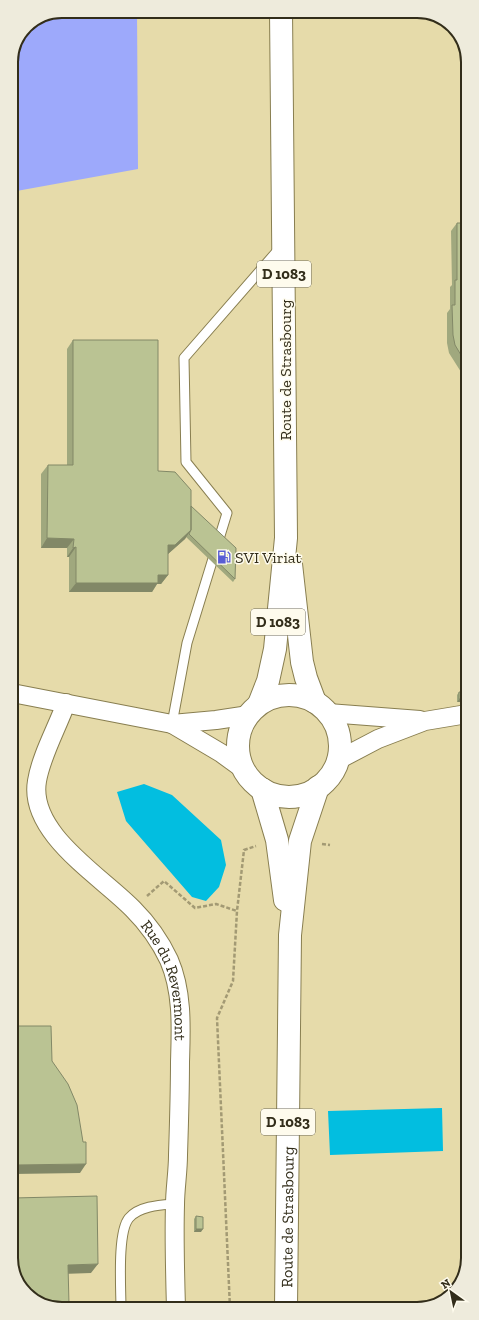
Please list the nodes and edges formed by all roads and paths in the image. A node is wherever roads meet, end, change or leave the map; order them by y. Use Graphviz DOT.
graph roads {
  1 [pos="282,18"];
  2 [pos="284,244"];
  3 [pos="286,538"];
  4 [pos="18,694"];
  5 [pos="66,704"];
  6 [pos="322,707"];
  7 [pos="254,709"];
  8 [pos="461,715"];
  9 [pos="425,721"];
  10 [pos="172,724"];
  11 [pos="338,760"];
  12 [pos="243,769"];
  13 [pos="318,787"];
  14 [pos="262,789"];
  15 [pos="277,840"];
  16 [pos="300,841"];
  17 [pos="330,845"];
  18 [pos="133,909"];
  19 [pos="237,911"];
  20 [pos="290,935"];
  21 [pos="174,1204"];
  22 [pos="121,1302"];
  23 [pos="176,1302"];
  24 [pos="230,1302"];
  25 [pos="286,1302"];
  1 -- 2 [label="main road, Route de Strasbourg / D 1083"];
  2 -- 3 [label="main road, Route de Strasbourg / D 1083"];
  2 -- 10 [label="lane"];
  3 -- 6 [label="main road, Route de Strasbourg / D 1083"];
  3 -- 7 [label="main road, Route de Strasbourg / D 1083"];
  4 -- 5 [label="street"];
  5 -- 10 [label="street"];
  5 -- 18 [label="street, Rue du Revermont"];
  6 -- 7 [label="main road"];
  6 -- 9 [label="street"];
  6 -- 11 [label="main road"];
  7 -- 10 [label="street"];
  7 -- 12 [label="main road"];
  8 -- 9 [label="street"];
  9 -- 11 [label="street"];
  10 -- 12 [label="street"];
  11 -- 13 [label="main road"];
  12 -- 14 [label="main road"];
  13 -- 14 [label="main road"];
  13 -- 16 [label="main road, Route de Strasbourg / D 1083"];
  14 -- 15 [label="main road, Route de Strasbourg / D 1083"];
  15 -- 19 [label="path"];
  15 -- 20 [label="main road, Route de Strasbourg / D 1083"];
  16 -- 17 [label="path"];
  16 -- 20 [label="main road, Route de Strasbourg / D 1083"];
  18 -- 19 [label="path"];
  18 -- 21 [label="street, Rue du Revermont"];
  19 -- 24 [label="path"];
  20 -- 25 [label="main road, Route de Strasbourg / D 1083"];
  21 -- 22 [label="lane"];
  21 -- 23 [label="street, Rue du Revermont"];
}
